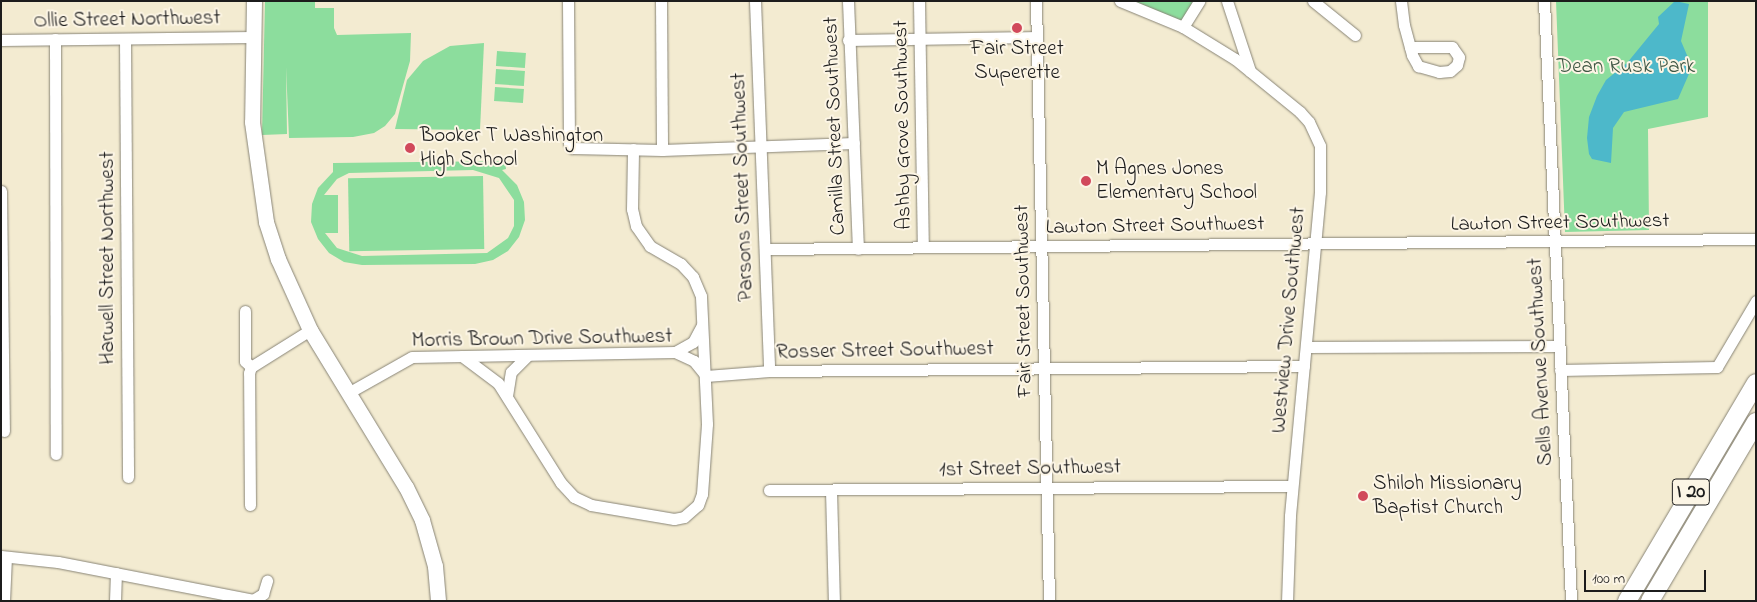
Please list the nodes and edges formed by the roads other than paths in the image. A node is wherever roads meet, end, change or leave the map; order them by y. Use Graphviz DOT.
graph roads {
  1 [pos="254,1"];
  2 [pos="568,1"];
  3 [pos="661,1"];
  4 [pos="755,1"];
  5 [pos="848,1"];
  6 [pos="919,1"];
  7 [pos="1036,1"];
  8 [pos="1120,1"];
  9 [pos="1199,1"];
  10 [pos="1227,1"];
  11 [pos="1313,1"];
  12 [pos="1401,1"];
  13 [pos="1544,1"];
  14 [pos="1183,27"];
  15 [pos="1355,34"];
  16 [pos="1037,37"];
  17 [pos="253,38"];
  18 [pos="55,39"];
  19 [pos="125,39"];
  20 [pos="920,39"];
  21 [pos="1,40"];
  22 [pos="848,40"];
  23 [pos="1410,47"];
  24 [pos="1250,72"];
  25 [pos="854,142"];
  26 [pos="759,146"];
  27 [pos="633,150"];
  28 [pos="662,150"];
  29 [pos="1,191"];
  30 [pos="1,216"];
  31 [pos="1756,240"];
  32 [pos="1554,241"];
  33 [pos="1316,244"];
  34 [pos="1041,246"];
  35 [pos="923,247"];
  36 [pos="858,248"];
  37 [pos="765,249"];
  38 [pos="1756,301"];
  39 [pos="244,311"];
  40 [pos="703,324"];
  41 [pos="310,330"];
  42 [pos="1559,346"];
  43 [pos="1306,347"];
  44 [pos="675,352"];
  45 [pos="528,355"];
  46 [pos="462,356"];
  47 [pos="1304,366"];
  48 [pos="251,367"];
  49 [pos="1044,368"];
  50 [pos="1560,370"];
  51 [pos="769,371"];
  52 [pos="706,376"];
  53 [pos="1756,383"];
  54 [pos="348,393"];
  55 [pos="507,396"];
  56 [pos="1756,422"];
  57 [pos="4,431"];
  58 [pos="56,454"];
  59 [pos="128,477"];
  60 [pos="1292,486"];
  61 [pos="1046,488"];
  62 [pos="769,490"];
  63 [pos="831,490"];
  64 [pos="250,505"];
  65 [pos="4,557"];
  66 [pos="116,573"];
  67 [pos="267,581"];
  68 [pos="226,598"];
  69 [pos="4,601"];
  70 [pos="115,601"];
  71 [pos="438,601"];
  72 [pos="834,601"];
  73 [pos="1049,601"];
  74 [pos="1286,601"];
  75 [pos="1571,601"];
  76 [pos="1627,601"];
  77 [pos="1650,601"];
  1 -- 17 [label="main road"];
  2 -- 27 [label="street"];
  3 -- 28 [label="street"];
  4 -- 26 [label="street, Parsons Street Southwest"];
  5 -- 22 [label="street, Camilla Street Southwest"];
  6 -- 20 [label="street, Ashby Grove Southwest"];
  7 -- 16 [label="street, Fair Street Southwest"];
  8 -- 14 [label="street, Westview Drive Southwest"];
  9 -- 14 [label="street"];
  10 -- 24 [label="street"];
  11 -- 15 [label="street"];
  12 -- 23 [label="street"];
  13 -- 32 [label="street, Sells Avenue Southwest"];
  14 -- 24 [label="street, Westview Drive Southwest"];
  16 -- 20 [label="street"];
  16 -- 34 [label="street, Fair Street Southwest"];
  17 -- 19 [label="street, Ollie Street Northwest"];
  17 -- 41 [label="main road"];
  18 -- 19 [label="street, Ollie Street Northwest"];
  18 -- 21 [label="street, Ollie Street Northwest"];
  18 -- 58 [label="street"];
  19 -- 59 [label="street, Harwell Street Northwest"];
  20 -- 22 [label="street"];
  20 -- 35 [label="street, Ashby Grove Southwest"];
  22 -- 25 [label="street, Camilla Street Southwest"];
  24 -- 33 [label="street, Westview Drive Southwest"];
  25 -- 26 [label="street"];
  25 -- 36 [label="street, Camilla Street Southwest"];
  26 -- 28 [label="street"];
  26 -- 37 [label="street, Parsons Street Southwest"];
  27 -- 28 [label="street"];
  27 -- 40 [label="street"];
  29 -- 30 [label="street"];
  30 -- 57 [label="street"];
  31 -- 32 [label="street, Lawton Street Southwest"];
  32 -- 33 [label="street, Lawton Street Southwest"];
  32 -- 42 [label="street, Sells Avenue Southwest"];
  33 -- 34 [label="street, Lawton Street Southwest"];
  33 -- 43 [label="street, Westview Drive Southwest"];
  34 -- 35 [label="street, Lawton Street Southwest"];
  34 -- 49 [label="street, Fair Street Southwest"];
  35 -- 36 [label="street, Lawton Street Southwest"];
  36 -- 37 [label="street, Lawton Street Southwest"];
  37 -- 51 [label="street, Parsons Street Southwest"];
  38 -- 50 [label="street"];
  39 -- 48 [label="street"];
  40 -- 44 [label="street"];
  40 -- 52 [label="street"];
  41 -- 48 [label="street"];
  41 -- 54 [label="main road"];
  42 -- 43 [label="street"];
  42 -- 50 [label="street, Sells Avenue Southwest"];
  43 -- 47 [label="street, Westview Drive Southwest"];
  44 -- 45 [label="street, Morris Brown Drive Southwest"];
  44 -- 52 [label="street, Morris Brown Drive Southwest"];
  45 -- 46 [label="street, Morris Brown Drive Southwest"];
  45 -- 55 [label="street"];
  46 -- 54 [label="street, Morris Brown Drive Southwest"];
  46 -- 55 [label="street"];
  47 -- 49 [label="street, Rosser Street Southwest"];
  47 -- 60 [label="street, Westview Drive Southwest"];
  48 -- 64 [label="street"];
  49 -- 51 [label="street, Rosser Street Southwest"];
  49 -- 61 [label="street, Fair Street Southwest"];
  50 -- 75 [label="street, Sells Avenue Southwest"];
  51 -- 52 [label="street, Rosser Street Southwest"];
  52 -- 55 [label="street"];
  53 -- 76 [label="highway, I 20"];
  54 -- 71 [label="main road"];
  56 -- 77 [label="highway, I 20"];
  60 -- 61 [label="street, 1st Street Southwest"];
  60 -- 74 [label="street, Westview Drive Southwest"];
  61 -- 63 [label="street, 1st Street Southwest"];
  61 -- 73 [label="street, Fair Street Southwest"];
  62 -- 63 [label="street, 1st Street Southwest"];
  63 -- 72 [label="street"];
  65 -- 66 [label="street"];
  65 -- 69 [label="street"];
  66 -- 68 [label="street"];
  66 -- 70 [label="street"];
  67 -- 68 [label="street"];
}
